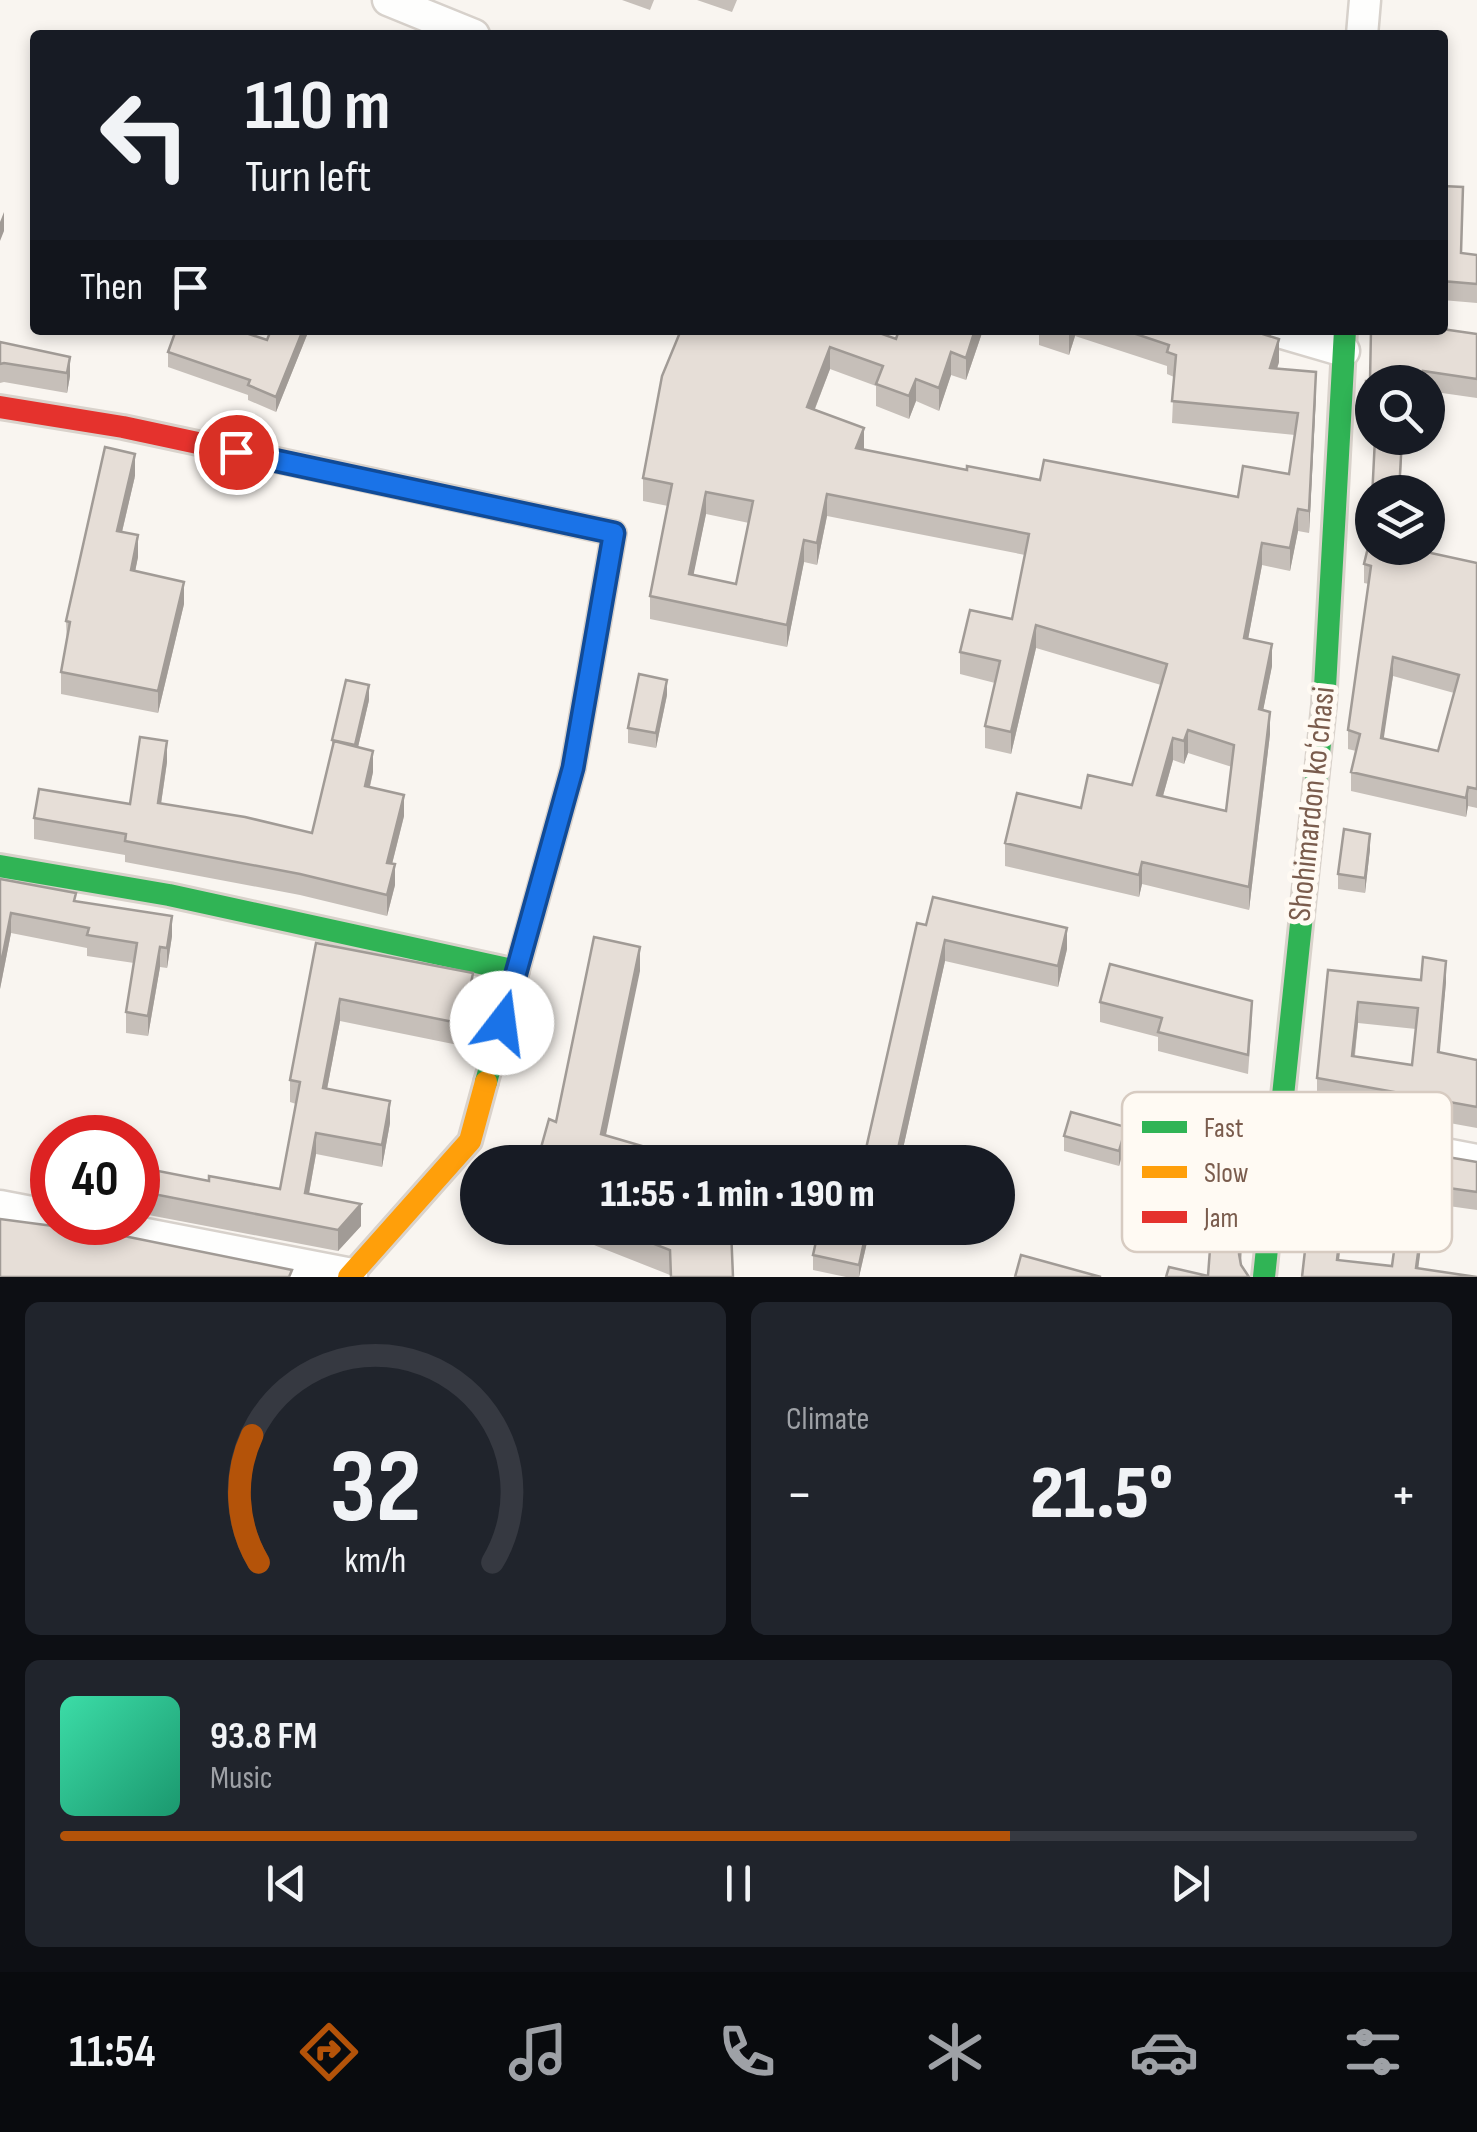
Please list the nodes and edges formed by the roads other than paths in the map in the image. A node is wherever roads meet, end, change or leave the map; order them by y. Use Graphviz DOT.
graph roads {
  1 [pos="388,0"];
  2 [pos="1365,0"];
  3 [pos="462,30"];
  4 [pos="1362,30"];
  5 [pos="1308,335"];
  6 [pos="1344,340"];
  7 [pos="0,408"];
  8 [pos="0,866"];
  9 [pos="517,971"];
  10 [pos="1281,1092"];
  11 [pos="1452,1155"];
  12 [pos="1477,1160"];
  13 [pos="0,1206"];
  14 [pos="30,1212"];
  15 [pos="160,1237"];
  16 [pos="1266,1252"];
  17 [pos="351,1276"];
  18 [pos="1264,1277"];
  1 -- 3 [label="street"];
  2 -- 4 [label="street"];
  5 -- 6 [label="street"];
  6 -- 10 [label="street, Shohimardon koʻchasi"];
  7 -- 9 [label="street"];
  8 -- 9 [label="street"];
  9 -- 17 [label="street"];
  11 -- 12 [label="street"];
  13 -- 14 [label="street"];
  15 -- 17 [label="street"];
  16 -- 18 [label="street, Shohimardon koʻchasi"];
}
